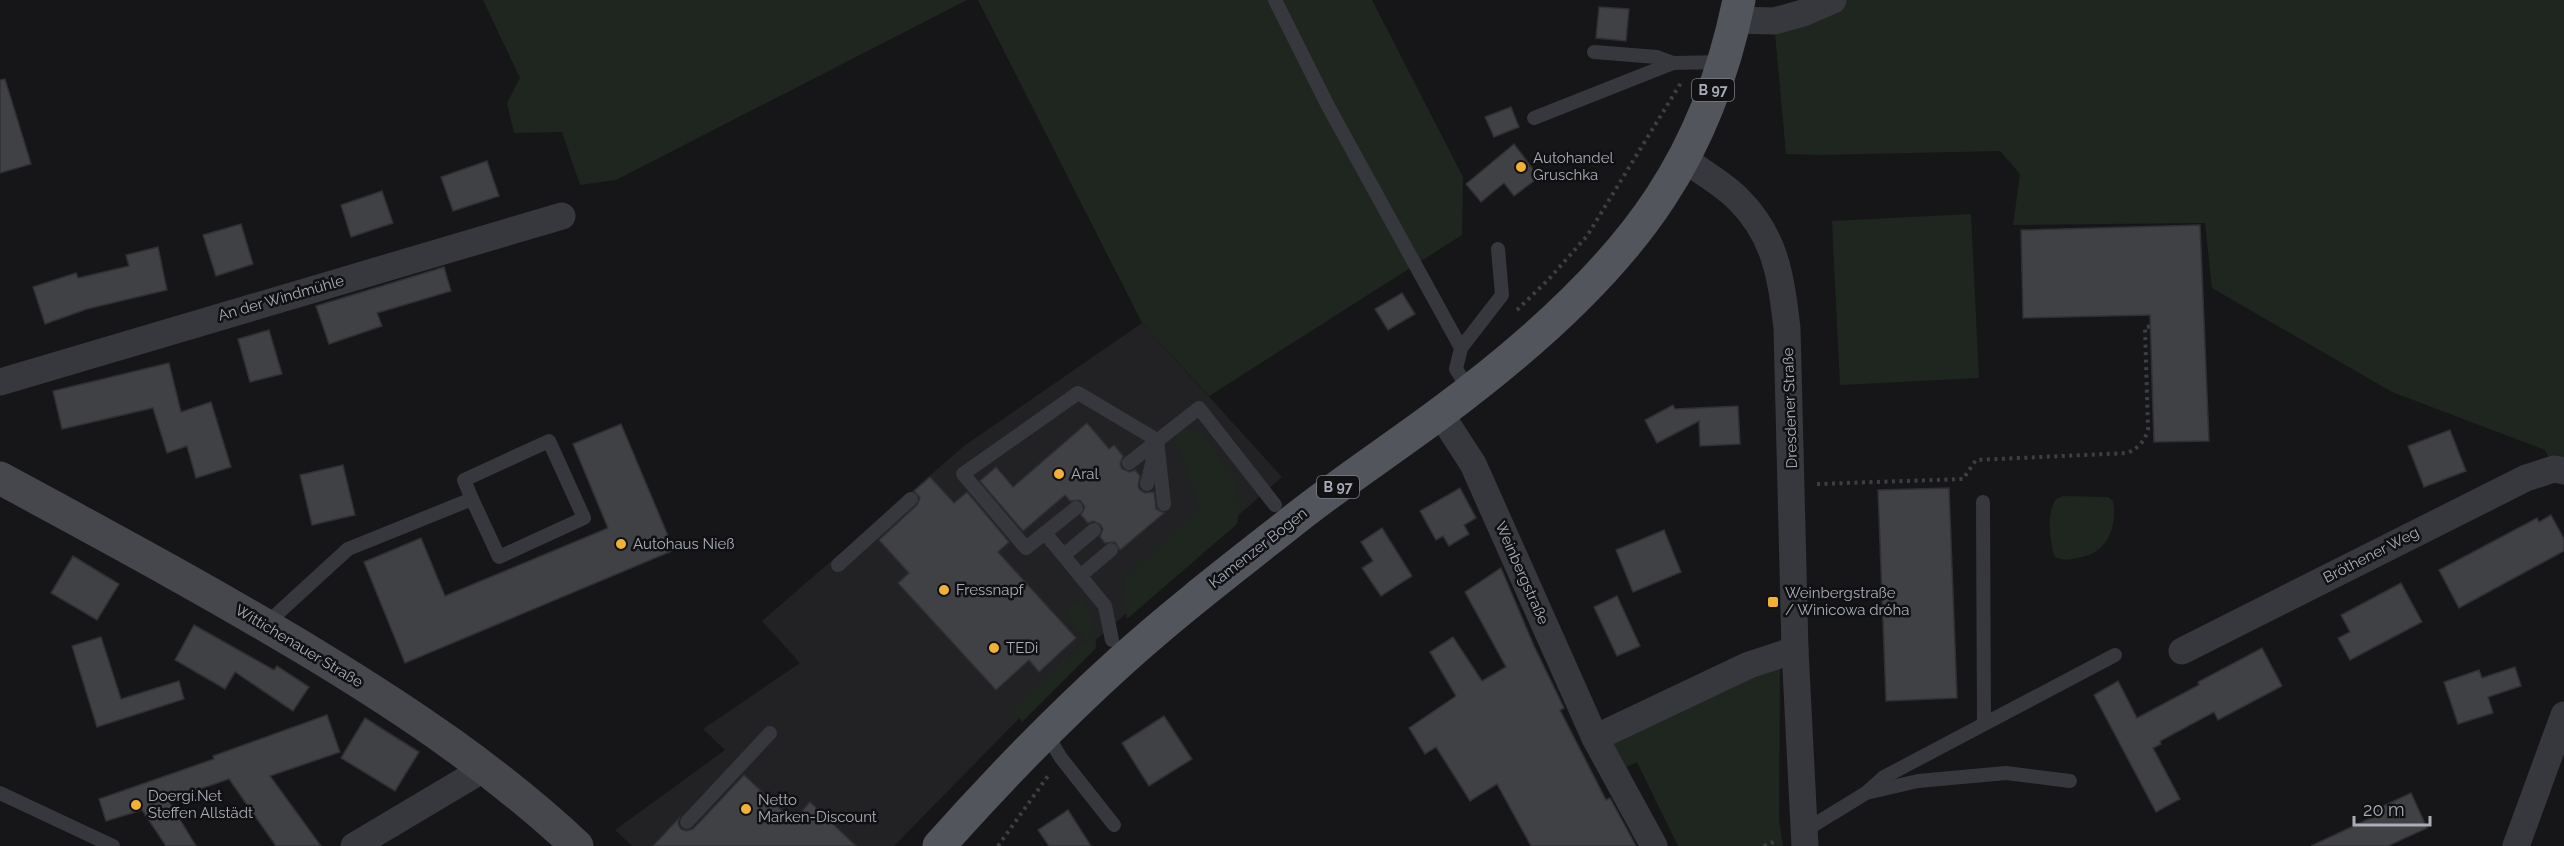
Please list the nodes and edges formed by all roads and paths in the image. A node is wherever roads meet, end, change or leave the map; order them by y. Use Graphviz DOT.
graph roads {
  1 [pos="1275,0"];
  2 [pos="1833,0"];
  3 [pos="1737,10"];
  4 [pos="1594,52"];
  5 [pos="1709,62"];
  6 [pos="1673,63"];
  7 [pos="1534,118"];
  8 [pos="1683,158"];
  9 [pos="562,216"];
  10 [pos="1498,249"];
  11 [pos="1515,312"];
  12 [pos="2153,326"];
  13 [pos="1461,348"];
  14 [pos="0,382"];
  15 [pos="1469,390"];
  16 [pos="1440,413"];
  17 [pos="1157,440"];
  18 [pos="1129,463"];
  19 [pos="2564,471"];
  20 [pos="0,478"];
  21 [pos="1147,484"];
  22 [pos="1792,485"];
  23 [pos="472,499"];
  24 [pos="911,500"];
  25 [pos="1983,502"];
  26 [pos="1164,504"];
  27 [pos="1275,505"];
  28 [pos="1076,508"];
  29 [pos="1094,530"];
  30 [pos="1046,533"];
  31 [pos="1111,550"];
  32 [pos="1064,555"];
  33 [pos="838,565"];
  34 [pos="1080,576"];
  35 [pos="265,625"];
  36 [pos="1112,640"];
  37 [pos="1796,650"];
  38 [pos="2182,651"];
  39 [pos="2115,655"];
  40 [pos="2564,715"];
  41 [pos="1984,724"];
  42 [pos="770,733"];
  43 [pos="1046,733"];
  44 [pos="1595,738"];
  45 [pos="484,767"];
  46 [pos="2070,781"];
  47 [pos="0,793"];
  48 [pos="1866,793"];
  49 [pos="687,822"];
  50 [pos="1114,825"];
  51 [pos="1805,838"];
  52 [pos="113,846"];
  53 [pos="354,846"];
  54 [pos="577,846"];
  55 [pos="939,846"];
  56 [pos="1654,846"];
  57 [pos="2516,846"];
  1 -- 13 [label="lane"];
  2 -- 3 [label="street"];
  3 -- 5 [label="main road, B 97"];
  4 -- 6 [label="lane"];
  5 -- 6 [label="lane"];
  5 -- 8 [label="main road, B 97"];
  5 -- 11 [label="path"];
  6 -- 7 [label="lane"];
  8 -- 15 [label="main road, Kamenzer Bogen / B 97"];
  8 -- 22 [label="street, Dresdener Straße"];
  9 -- 14 [label="street, An der Windmühle"];
  10 -- 13 [label="lane"];
  12 -- 22 [label="path"];
  13 -- 15 [label="lane"];
  15 -- 16 [label="main road, Kamenzer Bogen / B 97"];
  16 -- 43 [label="main road, Kamenzer Bogen / B 97"];
  16 -- 44 [label="street, Weinbergstraße"];
  17 -- 18 [label="lane"];
  17 -- 21 [label="lane"];
  17 -- 26 [label="lane"];
  17 -- 27 [label="lane"];
  17 -- 30 [label="lane"];
  19 -- 38 [label="street, Bröthener Weg"];
  20 -- 35 [label="main road, Wittichenauer Straße"];
  22 -- 37 [label="street, Dresdener Straße"];
  23 -- 23 [label="lane"];
  23 -- 35 [label="lane"];
  24 -- 33 [label="lane"];
  25 -- 41 [label="lane"];
  28 -- 30 [label="lane"];
  29 -- 32 [label="lane"];
  30 -- 32 [label="lane"];
  31 -- 34 [label="lane"];
  32 -- 34 [label="lane"];
  34 -- 36 [label="lane"];
  35 -- 45 [label="main road, Wittichenauer Straße"];
  37 -- 44 [label="street"];
  37 -- 51 [label="street, Dresdener Straße"];
  39 -- 41 [label="lane"];
  40 -- 57 [label="street"];
  41 -- 48 [label="lane"];
  42 -- 49 [label="lane"];
  43 -- 50 [label="lane"];
  43 -- 55 [label="main road, Kamenzer Bogen / B 97"];
  44 -- 56 [label="street, Weinbergstraße"];
  45 -- 53 [label="street"];
  45 -- 54 [label="main road, Wittichenauer Straße"];
  46 -- 48 [label="lane"];
  47 -- 52 [label="lane"];
  48 -- 51 [label="lane"];
}
